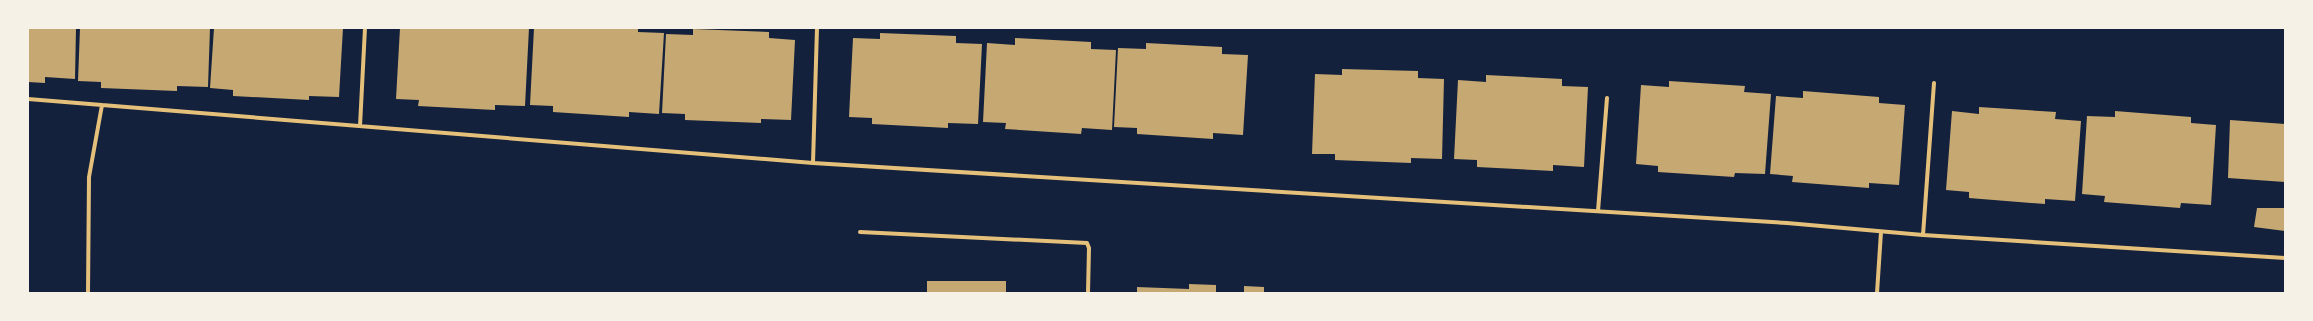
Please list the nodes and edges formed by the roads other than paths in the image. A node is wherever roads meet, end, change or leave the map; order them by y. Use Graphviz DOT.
graph roads {
  1 [pos="365,28"];
  2 [pos="817,28"];
  3 [pos="1934,83"];
  4 [pos="1607,98"];
  5 [pos="28,99"];
  6 [pos="102,105"];
  7 [pos="360,126"];
  8 [pos="813,164"];
  9 [pos="1598,211"];
  10 [pos="860,232"];
  11 [pos="1881,232"];
  12 [pos="1923,235"];
  13 [pos="2285,258"];
  14 [pos="88,293"];
  15 [pos="1088,293"];
  16 [pos="1877,293"];
  1 -- 7 [label="street"];
  2 -- 8 [label="street"];
  3 -- 12 [label="street"];
  4 -- 9 [label="street"];
  5 -- 6 [label="street"];
  6 -- 7 [label="street"];
  6 -- 14 [label="street"];
  7 -- 8 [label="street"];
  8 -- 9 [label="street"];
  9 -- 11 [label="street"];
  10 -- 15 [label="street"];
  11 -- 12 [label="street"];
  11 -- 16 [label="street"];
  12 -- 13 [label="street"];
}
